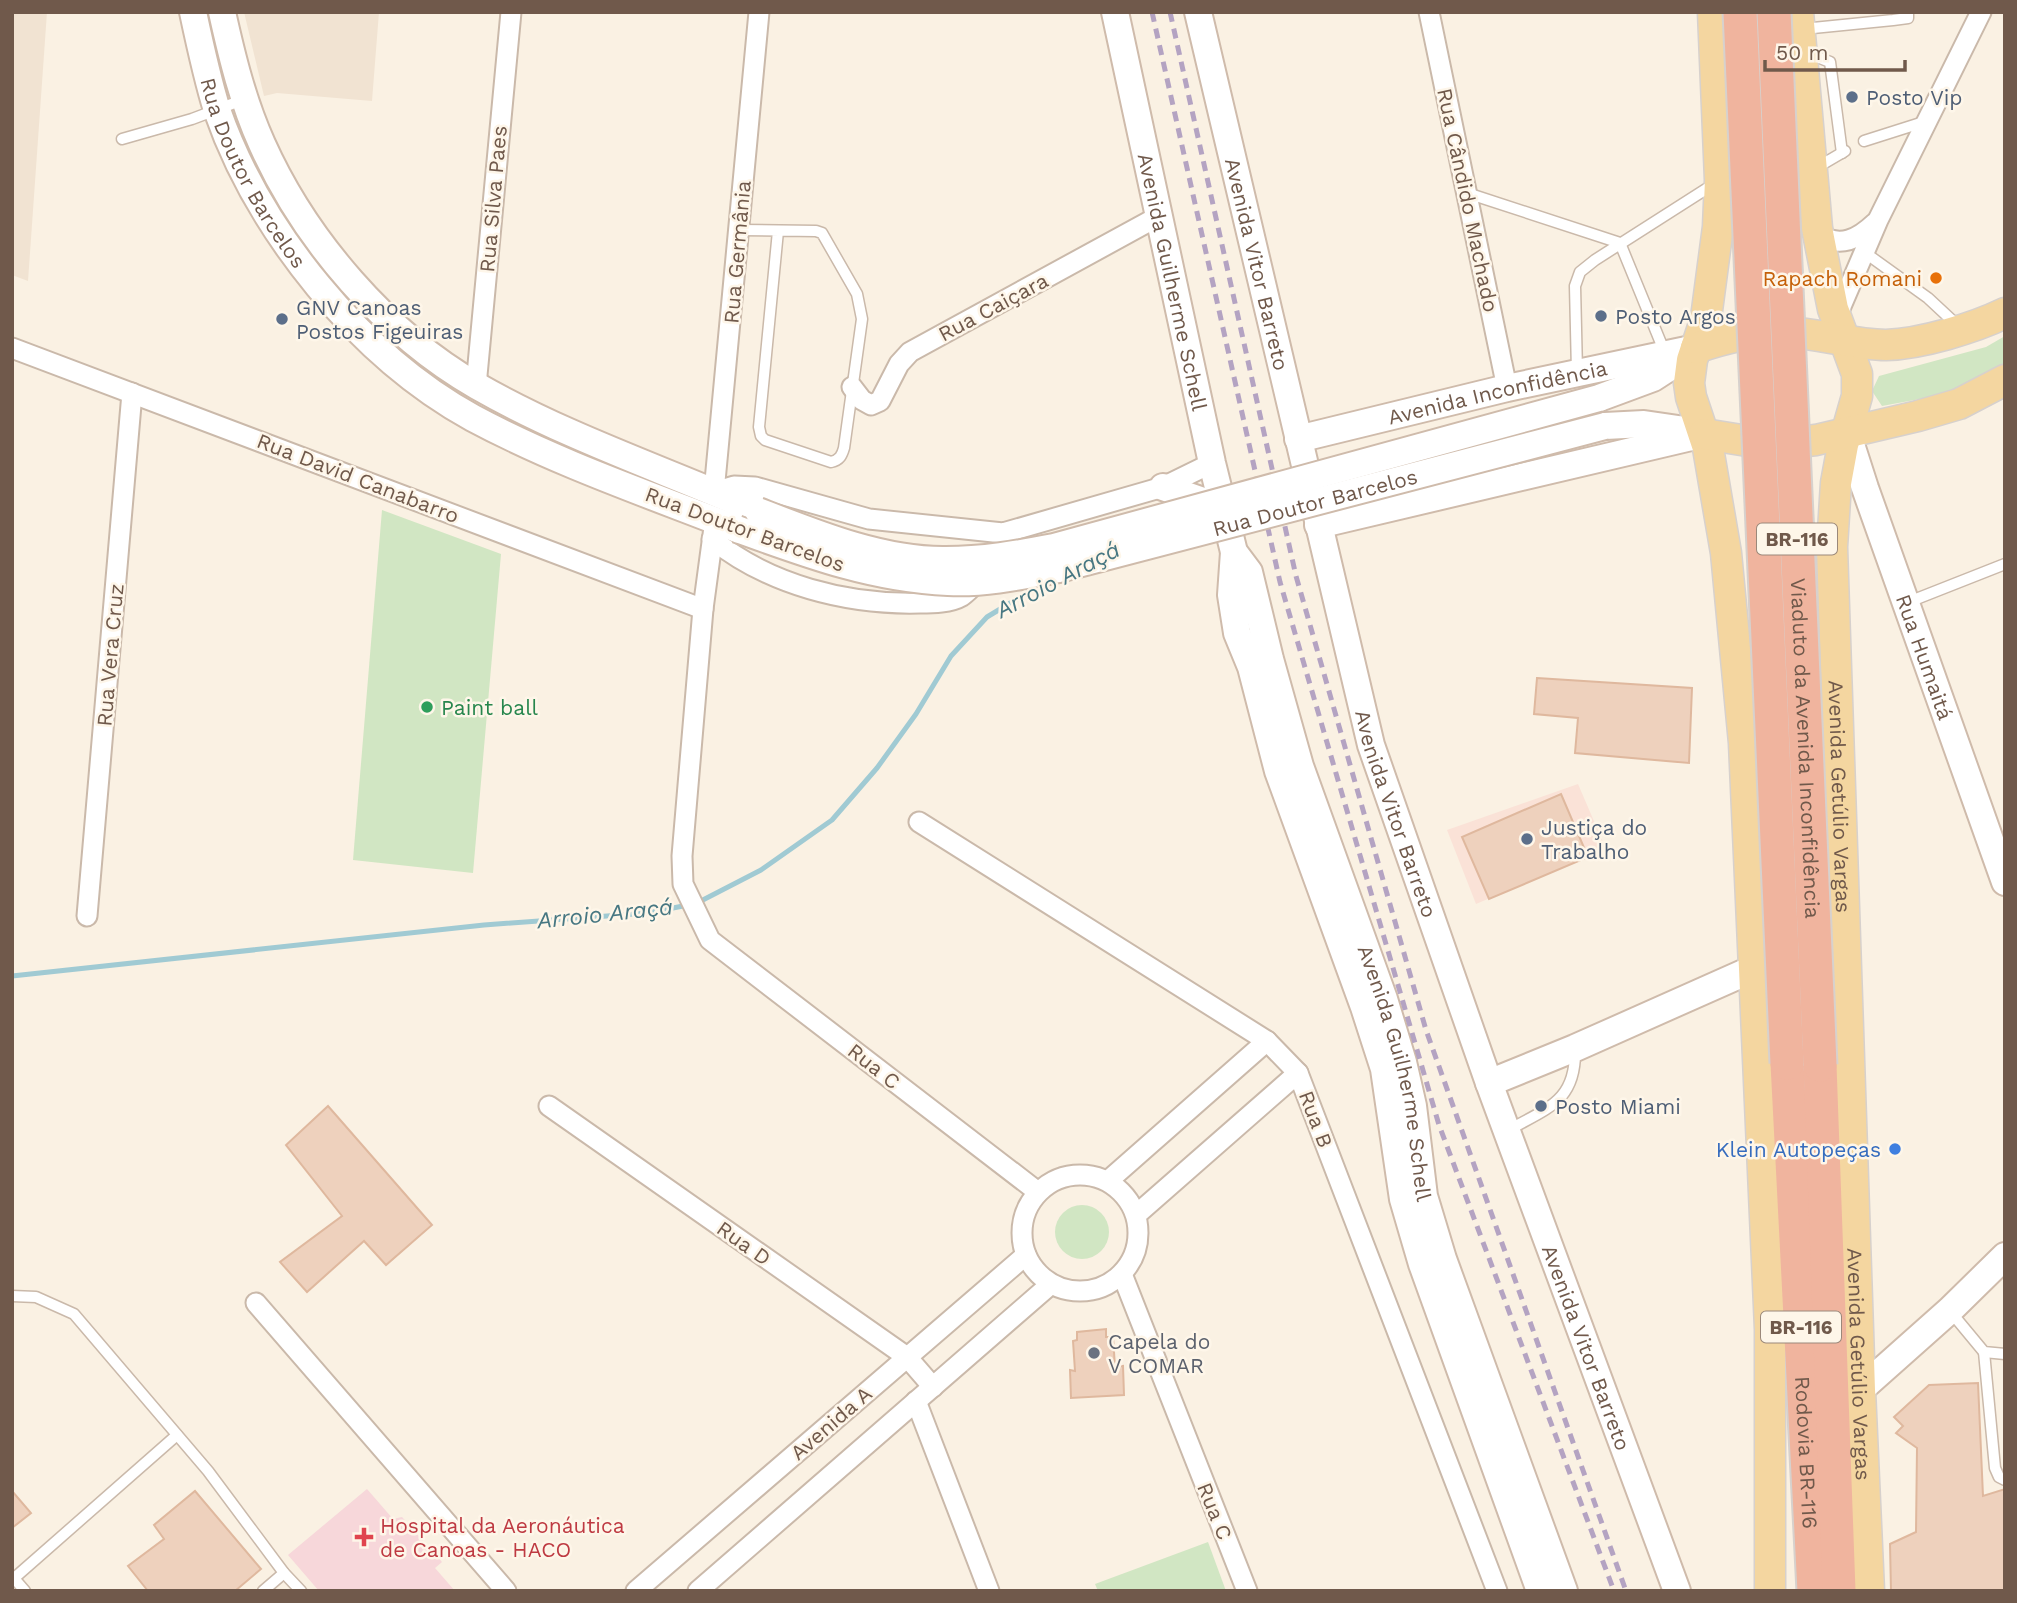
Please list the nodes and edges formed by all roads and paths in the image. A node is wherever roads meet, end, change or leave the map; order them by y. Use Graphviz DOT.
graph roads {
  1 [pos="194,12"];
  2 [pos="222,12"];
  3 [pos="511,12"];
  4 [pos="759,12"];
  5 [pos="1115,12"];
  6 [pos="1198,12"];
  7 [pos="1430,12"];
  8 [pos="1713,12"];
  9 [pos="1740,12"];
  10 [pos="1908,12"];
  11 [pos="1980,12"];
  12 [pos="1793,26"];
  13 [pos="245,99"];
  14 [pos="218,111"];
  15 [pos="1927,120"];
  16 [pos="122,139"];
  17 [pos="1864,141"];
  18 [pos="1812,170"];
  19 [pos="1720,180"];
  20 [pos="1467,193"];
  21 [pos="1159,216"];
  22 [pos="1878,220"];
  23 [pos="1718,228"];
  24 [pos="739,230"];
  25 [pos="778,230"];
  26 [pos="1818,231"];
  27 [pos="1620,243"];
  28 [pos="1864,252"];
  29 [pos="2005,313"];
  30 [pos="1841,329"];
  31 [pos="1962,330"];
  32 [pos="12,348"];
  33 [pos="1696,348"];
  34 [pos="1666,354"];
  35 [pos="1577,373"];
  36 [pos="2005,380"];
  37 [pos="476,386"];
  38 [pos="852,387"];
  39 [pos="1507,388"];
  40 [pos="132,393"];
  41 [pos="1599,398"];
  42 [pos="1847,432"];
  43 [pos="1704,433"];
  44 [pos="1298,439"];
  45 [pos="1212,463"];
  46 [pos="1163,487"];
  47 [pos="714,492"];
  48 [pos="1223,508"];
  49 [pos="1318,526"];
  50 [pos="721,529"];
  51 [pos="1003,533"];
  52 [pos="1832,547"];
  53 [pos="1726,553"];
  54 [pos="2005,564"];
  55 [pos="1905,603"];
  56 [pos="704,609"];
  57 [pos="919,822"];
  58 [pos="2005,882"];
  59 [pos="87,916"];
  60 [pos="1755,968"];
  61 [pos="1267,1041"];
  62 [pos="1575,1048"];
  63 [pos="1787,1063"];
  64 [pos="1820,1065"];
  65 [pos="1298,1073"];
  66 [pos="1489,1083"];
  67 [pos="549,1106"];
  68 [pos="1507,1131"];
  69 [pos="1109,1180"];
  70 [pos="1038,1192"];
  71 [pos="1136,1216"];
  72 [pos="1026,1255"];
  73 [pos="2005,1256"];
  74 [pos="1122,1274"];
  75 [pos="1051,1284"];
  76 [pos="12,1296"];
  77 [pos="256,1303"];
  78 [pos="1950,1310"];
  79 [pos="1984,1352"];
  80 [pos="2005,1354"];
  81 [pos="907,1357"];
  82 [pos="933,1387"];
  83 [pos="1860,1390"];
  84 [pos="916,1401"];
  85 [pos="177,1436"];
  86 [pos="2005,1480"];
  87 [pos="1812,1544"];
  88 [pos="284,1573"];
  89 [pos="13,1578"];
  90 [pos="1550,1586"];
  91 [pos="25,1591"];
  92 [pos="263,1591"];
  93 [pos="301,1591"];
  94 [pos="506,1591"];
  95 [pos="636,1591"];
  96 [pos="698,1591"];
  97 [pos="989,1591"];
  98 [pos="1247,1591"];
  99 [pos="1497,1591"];
  100 [pos="1677,1591"];
  101 [pos="1770,1591"];
  102 [pos="1806,1591"];
  103 [pos="1814,1591"];
  104 [pos="1839,1591"];
  105 [pos="1869,1591"];
  1 -- 14 [label="main road, Rua Doutor Barcelos"];
  2 -- 13 [label="main road, Rua Doutor Barcelos"];
  3 -- 37 [label="street, Rua Silva Paes"];
  4 -- 24 [label="street, Rua Germânia"];
  5 -- 21 [label="main road, Avenida Guilherme Schell"];
  6 -- 44 [label="main road, Avenida Vitor Barreto"];
  7 -- 20 [label="street, Rua Cândido Machado"];
  8 -- 19 [label="main road"];
  9 -- 63 [label="highway, Viaduto da Avenida Inconfidência / BR-116, bridge"];
  10 -- 12 [label="lane"];
  11 -- 15 [label="street"];
  12 -- 18 [label="main road, Avenida Getúlio Vargas"];
  12 -- 18 [label="lane"];
  12 -- 64 [label="highway, Viaduto da Avenida Inconfidência / BR-116, bridge"];
  13 -- 14 [label="lane"];
  13 -- 37 [label="main road, Rua Doutor Barcelos"];
  14 -- 16 [label="lane"];
  14 -- 50 [label="main road, Rua Doutor Barcelos"];
  15 -- 17 [label="lane"];
  15 -- 22 [label="street"];
  18 -- 26 [label="main road, Avenida Getúlio Vargas"];
  19 -- 23 [label="main road"];
  19 -- 27 [label="lane"];
  20 -- 27 [label="lane"];
  20 -- 39 [label="street, Rua Cândido Machado"];
  21 -- 38 [label="street, Rua Caiçara"];
  21 -- 45 [label="main road, Avenida Guilherme Schell"];
  22 -- 26 [label="street"];
  22 -- 28 [label="street"];
  23 -- 26 [label="main road"];
  23 -- 33 [label="main road"];
  24 -- 25 [label="lane"];
  24 -- 47 [label="street, Rua Germânia"];
  25 -- 38 [label="lane"];
  25 -- 38 [label="lane"];
  26 -- 30 [label="main road, Avenida Getúlio Vargas"];
  27 -- 34 [label="lane"];
  27 -- 35 [label="lane"];
  28 -- 30 [label="street"];
  28 -- 31 [label="lane"];
  29 -- 31 [label="main road, Avenida Inconfidência"];
  30 -- 31 [label="main road, Avenida Inconfidência"];
  30 -- 33 [label="main road, Avenida Inconfidência"];
  30 -- 42 [label="main road, Avenida Getúlio Vargas"];
  32 -- 40 [label="street, Rua David Canabarro"];
  33 -- 34 [label="main road, Avenida Inconfidência"];
  33 -- 41 [label="main road, Avenida Inconfidência"];
  33 -- 43 [label="main road"];
  34 -- 35 [label="main road, Avenida Inconfidência"];
  35 -- 39 [label="main road, Avenida Inconfidência"];
  36 -- 42 [label="main road"];
  37 -- 47 [label="main road, Rua Doutor Barcelos"];
  39 -- 44 [label="main road, Avenida Inconfidência"];
  40 -- 56 [label="street, Rua David Canabarro"];
  40 -- 59 [label="street, Rua Vera Cruz"];
  41 -- 47 [label="main road, Rua Doutor Barcelos, bridge"];
  42 -- 43 [label="main road"];
  42 -- 52 [label="main road, Avenida Getúlio Vargas"];
  42 -- 55 [label="main road, Rua Humaitá"];
  43 -- 49 [label="main road"];
  43 -- 50 [label="main road, Rua Doutor Barcelos, bridge"];
  43 -- 53 [label="main road"];
  44 -- 49 [label="main road, Avenida Vitor Barreto"];
  45 -- 46 [label="street"];
  45 -- 48 [label="main road, Avenida Guilherme Schell"];
  46 -- 48 [label="main road"];
  46 -- 51 [label="street"];
  47 -- 51 [label="street"];
  48 -- 90 [label="main road, Avenida Guilherme Schell"];
  49 -- 66 [label="main road, Avenida Vitor Barreto"];
  50 -- 51 [label="street"];
  50 -- 56 [label="street"];
  52 -- 53 [label="main road"];
  52 -- 83 [label="main road, Avenida Getúlio Vargas"];
  53 -- 60 [label="main road"];
  54 -- 55 [label="lane"];
  55 -- 58 [label="main road, Rua Humaitá"];
  56 -- 70 [label="street, Rua C"];
  57 -- 61 [label="street, Rua B"];
  60 -- 62 [label="main road"];
  60 -- 101 [label="main road"];
  61 -- 65 [label="street, Rua B"];
  61 -- 69 [label="street"];
  62 -- 66 [label="main road"];
  62 -- 68 [label="lane"];
  63 -- 87 [label="highway, Rodovia BR-116 / BR-116"];
  64 -- 104 [label="highway, Rodovia BR-116 / BR-116"];
  65 -- 71 [label="street"];
  65 -- 99 [label="street, Rua B"];
  66 -- 68 [label="main road, Avenida Vitor Barreto"];
  67 -- 81 [label="street, Rua D"];
  68 -- 100 [label="main road, Avenida Vitor Barreto"];
  69 -- 70 [label="street"];
  69 -- 71 [label="street"];
  70 -- 72 [label="street"];
  71 -- 74 [label="street"];
  72 -- 75 [label="street"];
  72 -- 81 [label="street, Avenida A"];
  73 -- 78 [label="main road"];
  74 -- 75 [label="street"];
  74 -- 98 [label="street, Rua C"];
  75 -- 82 [label="street, Avenida A"];
  76 -- 85 [label="lane"];
  77 -- 94 [label="street"];
  78 -- 79 [label="lane"];
  78 -- 83 [label="main road"];
  79 -- 80 [label="lane"];
  79 -- 86 [label="lane"];
  81 -- 82 [label="street, Rua D"];
  81 -- 95 [label="street, Avenida A"];
  82 -- 84 [label="street, Avenida A"];
  83 -- 105 [label="main road, Avenida Getúlio Vargas"];
  84 -- 96 [label="street, Avenida A"];
  84 -- 97 [label="street"];
  85 -- 88 [label="lane"];
  85 -- 89 [label="lane"];
  87 -- 102 [label="main road"];
  87 -- 103 [label="highway, Rodovia BR-116 / BR-116"];
  88 -- 92 [label="lane"];
  88 -- 93 [label="lane"];
  89 -- 91 [label="lane"];
}
